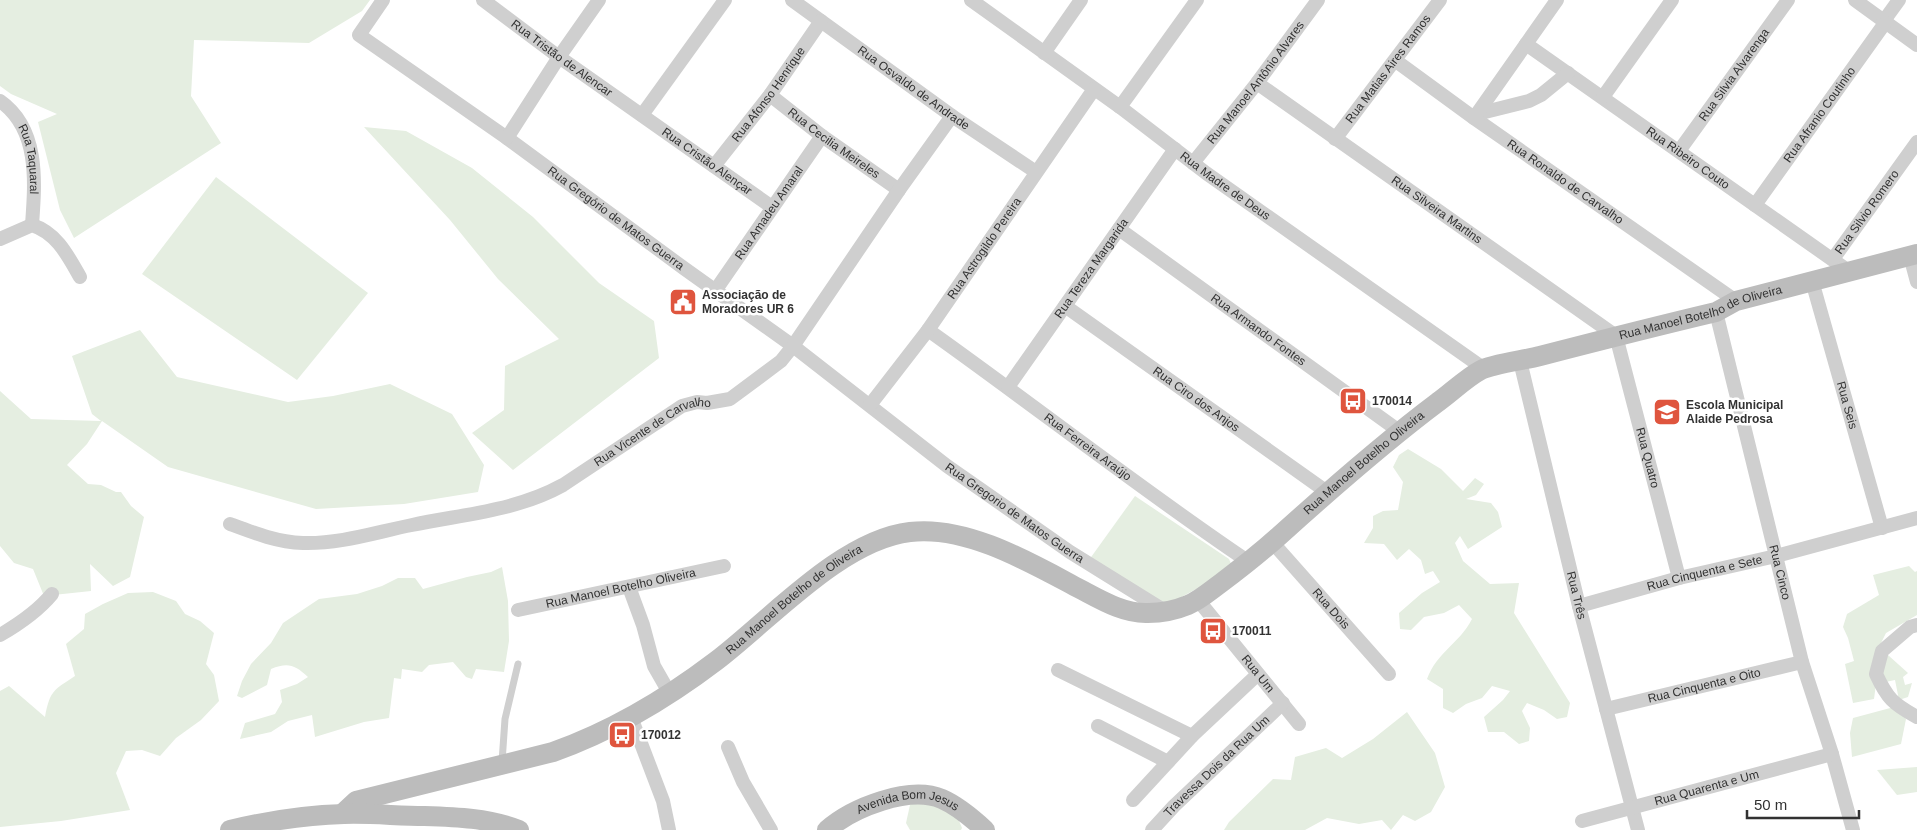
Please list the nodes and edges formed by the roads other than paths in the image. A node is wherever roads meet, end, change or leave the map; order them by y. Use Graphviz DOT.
graph roads {
  1 [pos="383,0"];
  2 [pos="483,0"];
  3 [pos="599,0"];
  4 [pos="725,0"];
  5 [pos="792,0"];
  6 [pos="971,0"];
  7 [pos="1081,0"];
  8 [pos="1197,0"];
  9 [pos="1318,0"];
  10 [pos="1440,0"];
  11 [pos="1557,0"];
  12 [pos="1672,0"];
  13 [pos="1788,0"];
  14 [pos="1855,0"];
  15 [pos="1899,0"];
  16 [pos="821,21"];
  17 [pos="1884,22"];
  18 [pos="1526,44"];
  19 [pos="1917,45"];
  20 [pos="1044,53"];
  21 [pos="559,57"];
  22 [pos="1396,61"];
  23 [pos="1568,73"];
  24 [pos="1257,83"];
  25 [pos="1094,89"];
  26 [pos="770,95"];
  27 [pos="1603,97"];
  28 [pos="0,101"];
  29 [pos="1120,107"];
  30 [pos="642,115"];
  31 [pos="952,116"];
  32 [pos="1475,116"];
  33 [pos="822,136"];
  34 [pos="507,138"];
  35 [pos="1335,139"];
  36 [pos="1915,146"];
  37 [pos="1175,149"];
  38 [pos="1679,150"];
  39 [pos="1193,163"];
  40 [pos="714,166"];
  41 [pos="1036,172"];
  42 [pos="899,190"];
  43 [pos="1755,206"];
  44 [pos="772,208"];
  45 [pos="32,225"];
  46 [pos="1119,229"];
  47 [pos="0,239"];
  48 [pos="1914,255"];
  49 [pos="1833,259"];
  50 [pos="1850,272"];
  51 [pos="80,278"];
  52 [pos="1812,282"];
  53 [pos="1917,282"];
  54 [pos="715,291"];
  55 [pos="1736,301"];
  56 [pos="1065,306"];
  57 [pos="1716,312"];
  58 [pos="928,330"];
  59 [pos="1616,336"];
  60 [pos="793,346"];
  61 [pos="1520,361"];
  62 [pos="1483,368"];
  63 [pos="1008,387"];
  64 [pos="870,405"];
  65 [pos="1399,431"];
  66 [pos="1328,492"];
  67 [pos="1917,518"];
  68 [pos="230,524"];
  69 [pos="1882,528"];
  70 [pos="1272,542"];
  71 [pos="1776,556"];
  72 [pos="1249,562"];
  73 [pos="724,566"];
  74 [pos="1679,578"];
  75 [pos="629,586"];
  76 [pos="52,594"];
  77 [pos="1198,600"];
  78 [pos="1579,606"];
  79 [pos="518,610"];
  80 [pos="1166,611"];
  81 [pos="1917,625"];
  82 [pos="0,635"];
  83 [pos="1802,662"];
  84 [pos="518,664"];
  85 [pos="1058,670"];
  86 [pos="1258,674"];
  87 [pos="1389,674"];
  88 [pos="670,694"];
  89 [pos="1283,703"];
  90 [pos="1606,709"];
  91 [pos="1917,716"];
  92 [pos="632,717"];
  93 [pos="1299,724"];
  94 [pos="1098,726"];
  95 [pos="1192,736"];
  96 [pos="728,747"];
  97 [pos="1832,754"];
  98 [pos="1168,762"];
  99 [pos="502,765"];
  100 [pos="1133,800"];
  101 [pos="1631,806"];
  102 [pos="342,814"];
  103 [pos="424,816"];
  104 [pos="1582,820"];
  105 [pos="372,822"];
  106 [pos="230,830"];
  107 [pos="409,830"];
  108 [pos="519,830"];
  109 [pos="669,830"];
  110 [pos="771,830"];
  111 [pos="827,830"];
  112 [pos="985,830"];
  113 [pos="1152,830"];
  114 [pos="1638,830"];
  115 [pos="1853,830"];
  1 -- 34 [label="street, Rua Gregório de Matos Guerra"];
  2 -- 21 [label="street, Rua Tristão de Alencar"];
  3 -- 21 [label="street"];
  4 -- 30 [label="street"];
  5 -- 16 [label="street, Rua Osvaldo de Andrade"];
  6 -- 20 [label="street, Rua Madre de Deus"];
  7 -- 20 [label="street"];
  8 -- 29 [label="street"];
  9 -- 24 [label="street, Rua Manoel Antônio Alvares"];
  10 -- 22 [label="street, Rua Matias Aires Ramos"];
  11 -- 18 [label="street"];
  12 -- 27 [label="street"];
  13 -- 38 [label="street, Rua Silvia Alvarenga"];
  14 -- 17 [label="street"];
  15 -- 17 [label="street, Rua Afranio Coutinho"];
  16 -- 26 [label="street, Rua Afonso Henrique"];
  16 -- 31 [label="street, Rua Osvaldo de Andrade"];
  17 -- 19 [label="street"];
  17 -- 43 [label="street, Rua Afranio Coutinho"];
  18 -- 23 [label="street, Rua Ribeiro Couto"];
  18 -- 32 [label="street"];
  20 -- 25 [label="street, Rua Madre de Deus"];
  21 -- 30 [label="street, Rua Tristão de Alencar"];
  21 -- 34 [label="street"];
  22 -- 32 [label="street, Rua Ronaldo de Carvalho"];
  22 -- 35 [label="street, Rua Matias Aires Ramos"];
  23 -- 27 [label="street, Rua Ribeiro Couto"];
  23 -- 32 [label="street"];
  24 -- 35 [label="street, Rua Silveira Martins"];
  24 -- 39 [label="street, Rua Manoel Antônio Alvares"];
  25 -- 29 [label="street, Rua Madre de Deus"];
  25 -- 41 [label="street, Rua Astrogildo Pereira"];
  26 -- 33 [label="street, Rua Cecilia Meireles"];
  26 -- 40 [label="street, Rua Afonso Henrique"];
  27 -- 38 [label="street, Rua Ribeiro Couto"];
  28 -- 45 [label="street, Rua Taquaral"];
  29 -- 37 [label="street, Rua Madre de Deus"];
  30 -- 40 [label="street, Rua Cristão Alençar"];
  31 -- 41 [label="street, Rua Osvaldo de Andrade"];
  31 -- 42 [label="street, Rua Vicente de Carvalho"];
  32 -- 55 [label="street, Rua Ronaldo de Carvalho"];
  33 -- 42 [label="street, Rua Cecilia Meireles"];
  33 -- 44 [label="street, Rua Amadeu Amaral"];
  34 -- 54 [label="street, Rua Gregório de Matos Guerra"];
  35 -- 59 [label="street, Rua Silveira Martins"];
  36 -- 49 [label="street, Rua Silvio Romero"];
  37 -- 39 [label="street, Rua Madre de Deus"];
  37 -- 46 [label="street, Rua Tereza Margarida"];
  38 -- 43 [label="street, Rua Ribeiro Couto"];
  39 -- 62 [label="street, Rua Madre de Deus"];
  40 -- 44 [label="street, Rua Cristão Alençar"];
  41 -- 58 [label="street, Rua Astrogildo Pereira"];
  42 -- 60 [label="street, Rua Vicente de Carvalho"];
  43 -- 49 [label="street, Rua Ribeiro Couto"];
  44 -- 54 [label="street, Rua Amadeu Amaral"];
  45 -- 47 [label="street"];
  45 -- 51 [label="street"];
  46 -- 56 [label="street, Rua Tereza Margarida"];
  46 -- 65 [label="street, Rua Armando Fontes"];
  48 -- 50 [label="street, Rua Manoel Botelho de Oliveira"];
  48 -- 53 [label="street"];
  49 -- 50 [label="street, Rua Ribeiro Couto"];
  50 -- 52 [label="street, Rua Manoel Botelho de Oliveira"];
  52 -- 55 [label="street, Rua Manoel Botelho de Oliveira"];
  52 -- 69 [label="street, Rua Seis"];
  54 -- 60 [label="street, Rua Gregório de Matos Guerra"];
  55 -- 57 [label="street, Rua Manoel Botelho de Oliveira"];
  56 -- 63 [label="street, Rua Tereza Margarida"];
  56 -- 66 [label="street, Rua Ciro dos Anjos"];
  57 -- 59 [label="street, Rua Manoel Botelho de Oliveira"];
  57 -- 71 [label="street, Rua Cinco"];
  58 -- 63 [label="street, Rua Ferreira Araújo"];
  58 -- 64 [label="street, Rua Astrogildo Pereira"];
  59 -- 61 [label="street, Rua Manoel Botelho de Oliveira"];
  59 -- 74 [label="street, Rua Quatro"];
  60 -- 64 [label="street, Rua Gregório de Matos Guerra"];
  60 -- 68 [label="street, Rua Vicente de Carvalho"];
  61 -- 62 [label="street, Rua Manoel Botelho de Oliveira"];
  61 -- 78 [label="street, Rua Três"];
  62 -- 65 [label="street, Rua Manoel Botelho Oliveira"];
  63 -- 72 [label="street, Rua Ferreira Araújo"];
  64 -- 80 [label="street, Rua Gregorio de Matos Guerra"];
  65 -- 66 [label="street, Rua Manoel Botelho Oliveira"];
  66 -- 70 [label="street, Rua Manoel Botelho Oliveira"];
  67 -- 69 [label="street, Rua Cinquenta e Sete"];
  69 -- 71 [label="street, Rua Cinquenta e Sete"];
  70 -- 72 [label="street, Rua Manoel Botelho Oliveira"];
  70 -- 87 [label="street, Rua Dois"];
  71 -- 74 [label="street, Rua Cinquenta e Sete"];
  71 -- 83 [label="street, Rua Cinco"];
  72 -- 77 [label="street, Rua Manoel Botelho de Oliveira"];
  73 -- 75 [label="street, Rua Manoel Botelho Oliveira"];
  74 -- 78 [label="street, Rua Cinquenta e Sete"];
  75 -- 79 [label="street, Rua Manoel Botelho Oliveira"];
  75 -- 88 [label="street"];
  76 -- 82 [label="street"];
  77 -- 80 [label="street, Rua Manoel Botelho de Oliveira"];
  77 -- 86 [label="street, Rua Um"];
  78 -- 90 [label="street, Rua Três"];
  80 -- 88 [label="street, Rua Manoel Botelho de Oliveira"];
  81 -- 91 [label="street"];
  83 -- 90 [label="street, Rua Cinquenta e Oito"];
  83 -- 97 [label="street, Rua Cinco"];
  84 -- 99 [label="lane"];
  85 -- 95 [label="street"];
  86 -- 89 [label="street, Rua Um"];
  86 -- 95 [label="street"];
  88 -- 92 [label="street, Rua Manoel Botelho de Oliveira"];
  89 -- 93 [label="street, Rua Um"];
  89 -- 113 [label="street, Travessa Dois da Rua Um"];
  90 -- 101 [label="street, Rua Três"];
  92 -- 99 [label="street, Rua Manoel Botelho de Oliveira"];
  92 -- 109 [label="street"];
  94 -- 98 [label="street"];
  95 -- 98 [label="street"];
  96 -- 110 [label="street"];
  97 -- 101 [label="street, Rua Quarenta e Um"];
  97 -- 115 [label="street, Rua Cinco"];
  98 -- 100 [label="street"];
  99 -- 102 [label="street, Rua Manoel Botelho de Oliveira"];
  101 -- 104 [label="street, Rua Quarenta e Um"];
  101 -- 114 [label="street, Rua Três"];
  102 -- 105 [label="street"];
  102 -- 106 [label="street"];
  103 -- 105 [label="street"];
  103 -- 107 [label="street"];
  103 -- 108 [label="street"];
  111 -- 112 [label="street, Avenida Bom Jesus"];
}
